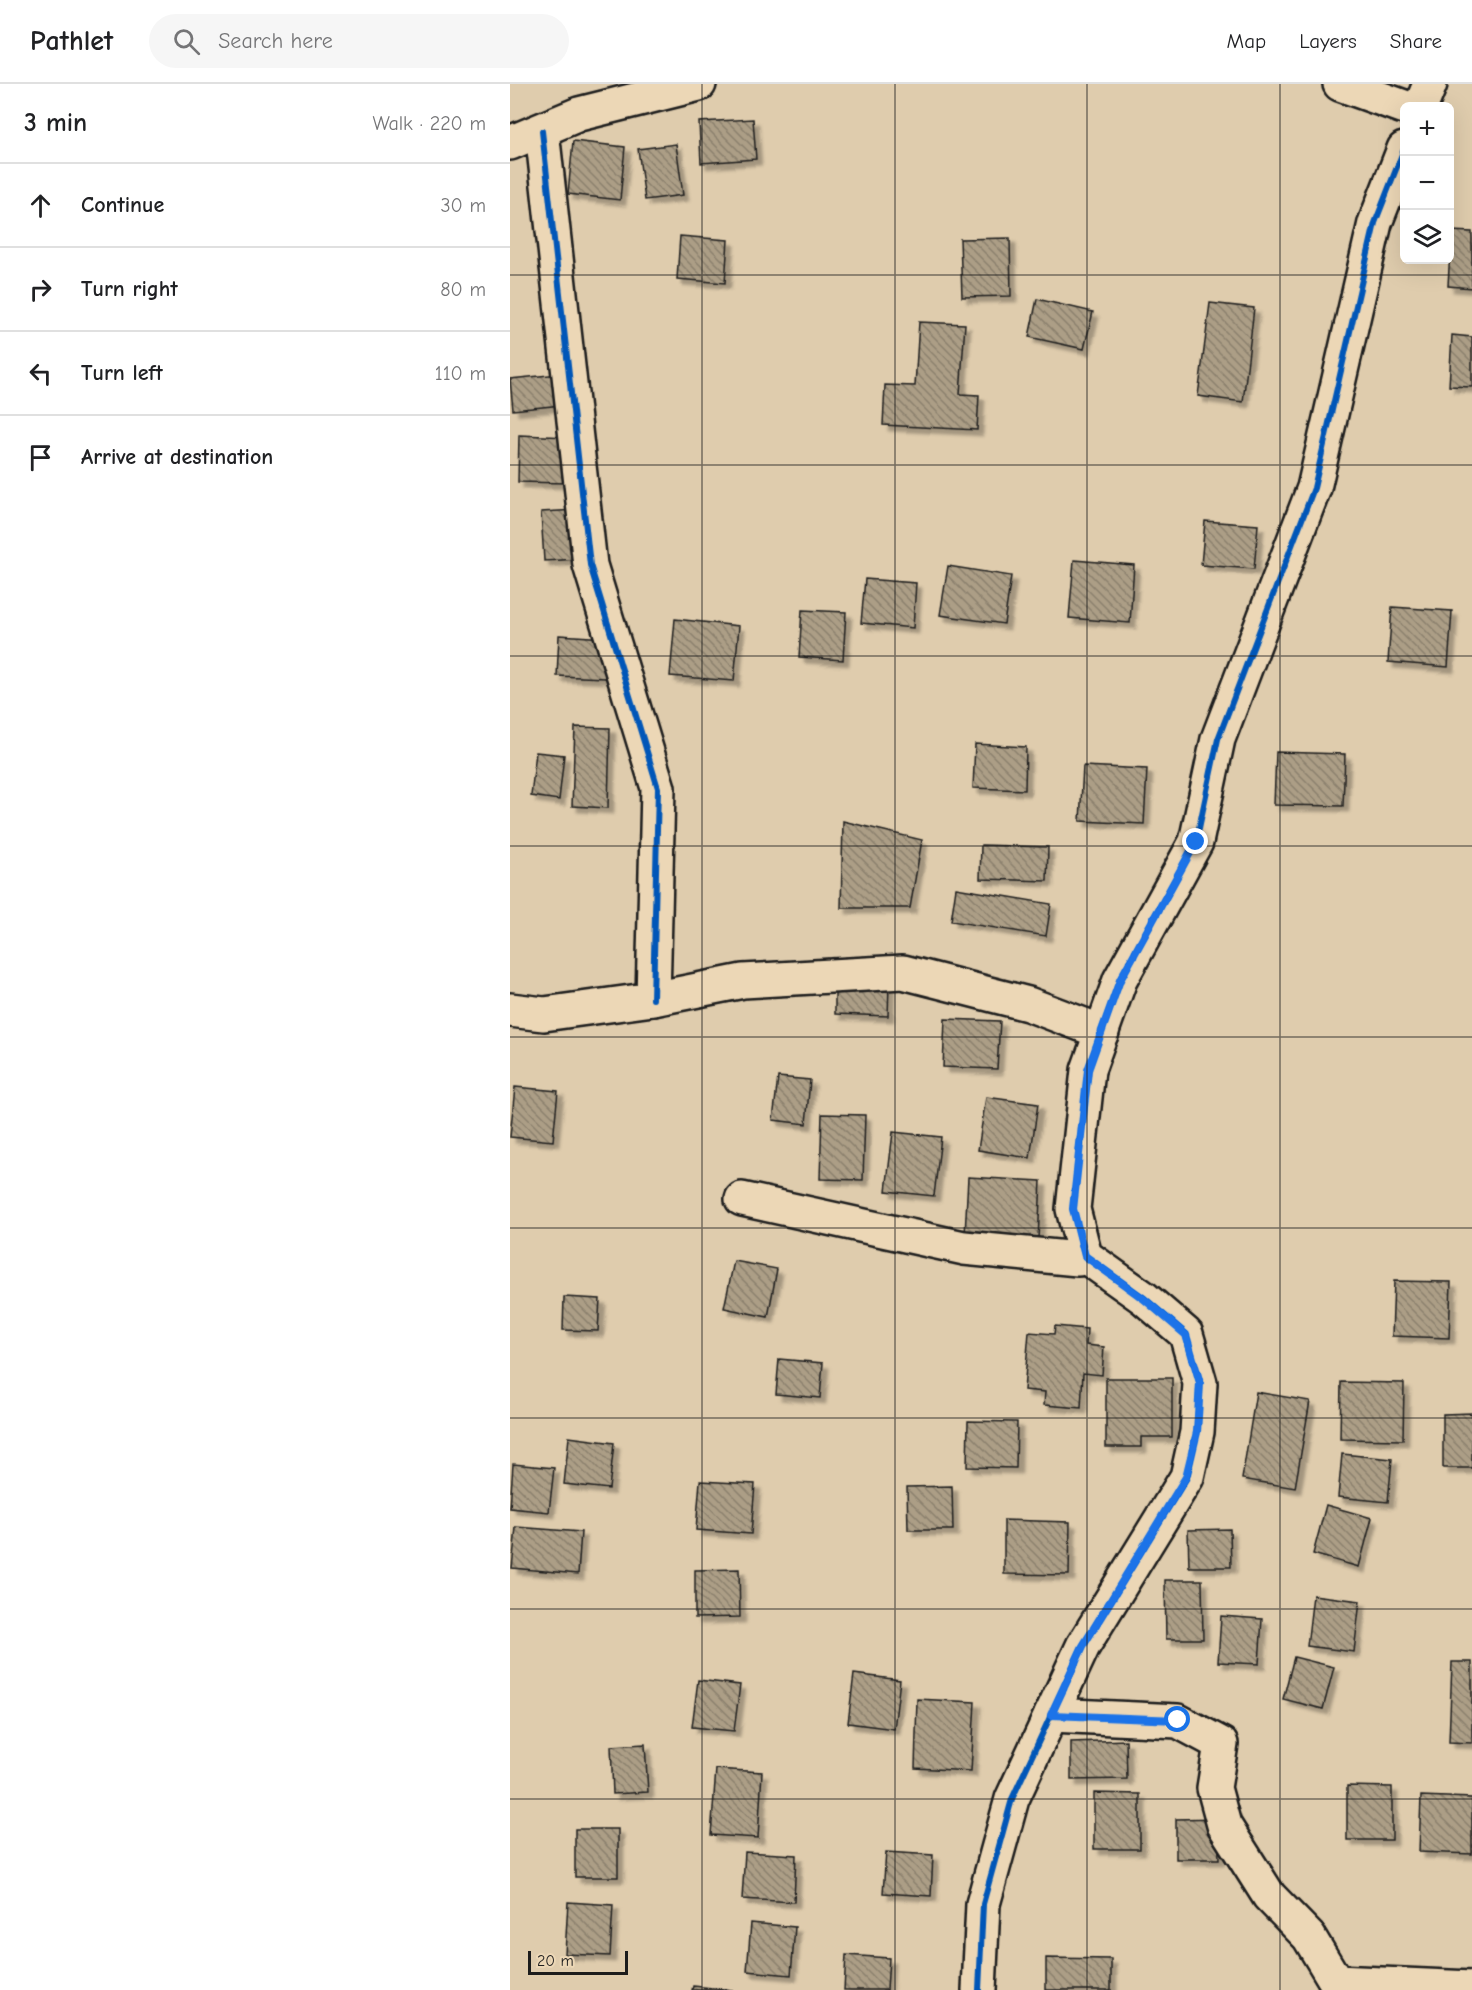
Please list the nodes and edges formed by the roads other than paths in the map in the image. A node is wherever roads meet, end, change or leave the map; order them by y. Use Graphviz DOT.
graph roads {
  1 [pos="699,84"];
  2 [pos="1340,84"];
  3 [pos="1430,84"];
  4 [pos="1423,102"];
  5 [pos="1400,106"];
  6 [pos="542,132"];
  7 [pos="510,143"];
  8 [pos="1401,156"];
  9 [pos="653,999"];
  10 [pos="510,1010"];
  11 [pos="1102,1032"];
  12 [pos="742,1199"];
  13 [pos="1085,1256"];
  14 [pos="1051,1715"];
  15 [pos="1472,1988"];
  16 [pos="979,1990"];
  1 -- 6 [label="street"];
  2 -- 5 [label="street"];
  3 -- 4 [label="street"];
  6 -- 7 [label="street"];
  6 -- 9 [label="street"];
  8 -- 11 [label="street"];
  9 -- 10 [label="street"];
  9 -- 11 [label="street"];
  11 -- 13 [label="street"];
  12 -- 13 [label="street"];
  13 -- 14 [label="street"];
  14 -- 15 [label="street"];
  14 -- 16 [label="street"];
}
